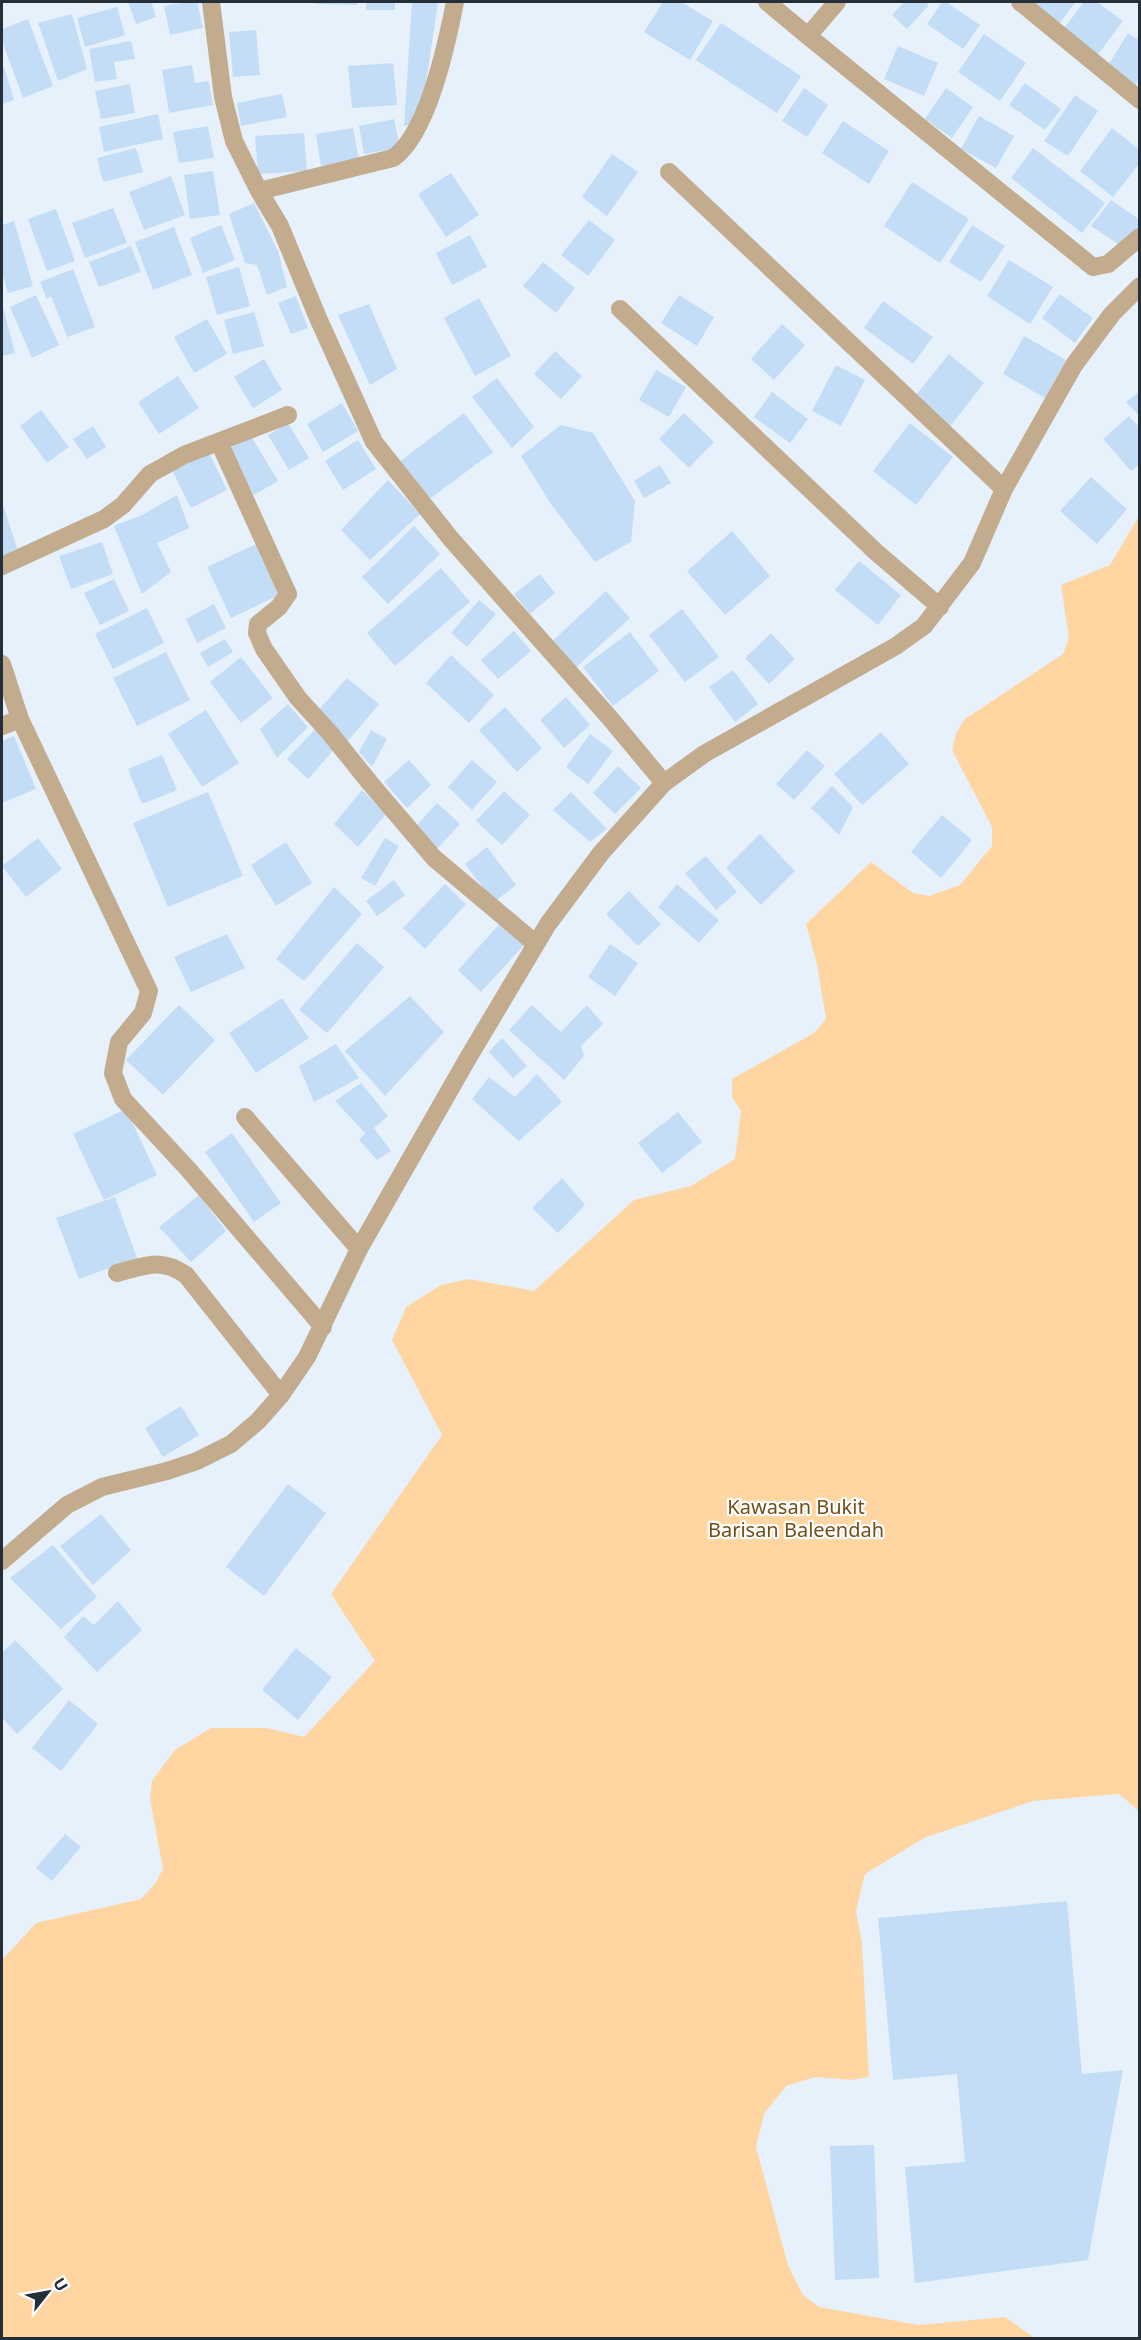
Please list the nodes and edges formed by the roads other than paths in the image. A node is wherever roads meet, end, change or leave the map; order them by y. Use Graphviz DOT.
graph roads {
  1 [pos="212,2"];
  2 [pos="455,2"];
  3 [pos="767,2"];
  4 [pos="837,2"];
  5 [pos="1020,2"];
  6 [pos="808,36"];
  7 [pos="1140,100"];
  8 [pos="669,172"];
  9 [pos="260,191"];
  10 [pos="1140,237"];
  11 [pos="1140,286"];
  12 [pos="620,309"];
  13 [pos="288,416"];
  14 [pos="219,442"];
  15 [pos="1004,489"];
  16 [pos="2,566"];
  17 [pos="940,607"];
  18 [pos="2,664"];
  19 [pos="20,719"];
  20 [pos="2,726"];
  21 [pos="664,783"];
  22 [pos="536,944"];
  23 [pos="245,1117"];
  24 [pos="359,1248"];
  25 [pos="117,1272"];
  26 [pos="323,1327"];
  27 [pos="281,1395"];
  28 [pos="2,1561"];
  1 -- 9 [label="street"];
  2 -- 9 [label="street"];
  3 -- 6 [label="street"];
  4 -- 6 [label="street"];
  5 -- 7 [label="street"];
  6 -- 10 [label="street"];
  8 -- 15 [label="street"];
  9 -- 21 [label="street"];
  11 -- 15 [label="street"];
  12 -- 17 [label="street"];
  13 -- 14 [label="street"];
  14 -- 16 [label="street"];
  14 -- 22 [label="street"];
  15 -- 17 [label="street"];
  17 -- 21 [label="street"];
  18 -- 19 [label="street"];
  19 -- 20 [label="street"];
  19 -- 26 [label="street"];
  21 -- 22 [label="street"];
  22 -- 24 [label="street"];
  23 -- 24 [label="street"];
  24 -- 26 [label="street"];
  25 -- 27 [label="street"];
  26 -- 27 [label="street"];
  27 -- 28 [label="street"];
}
